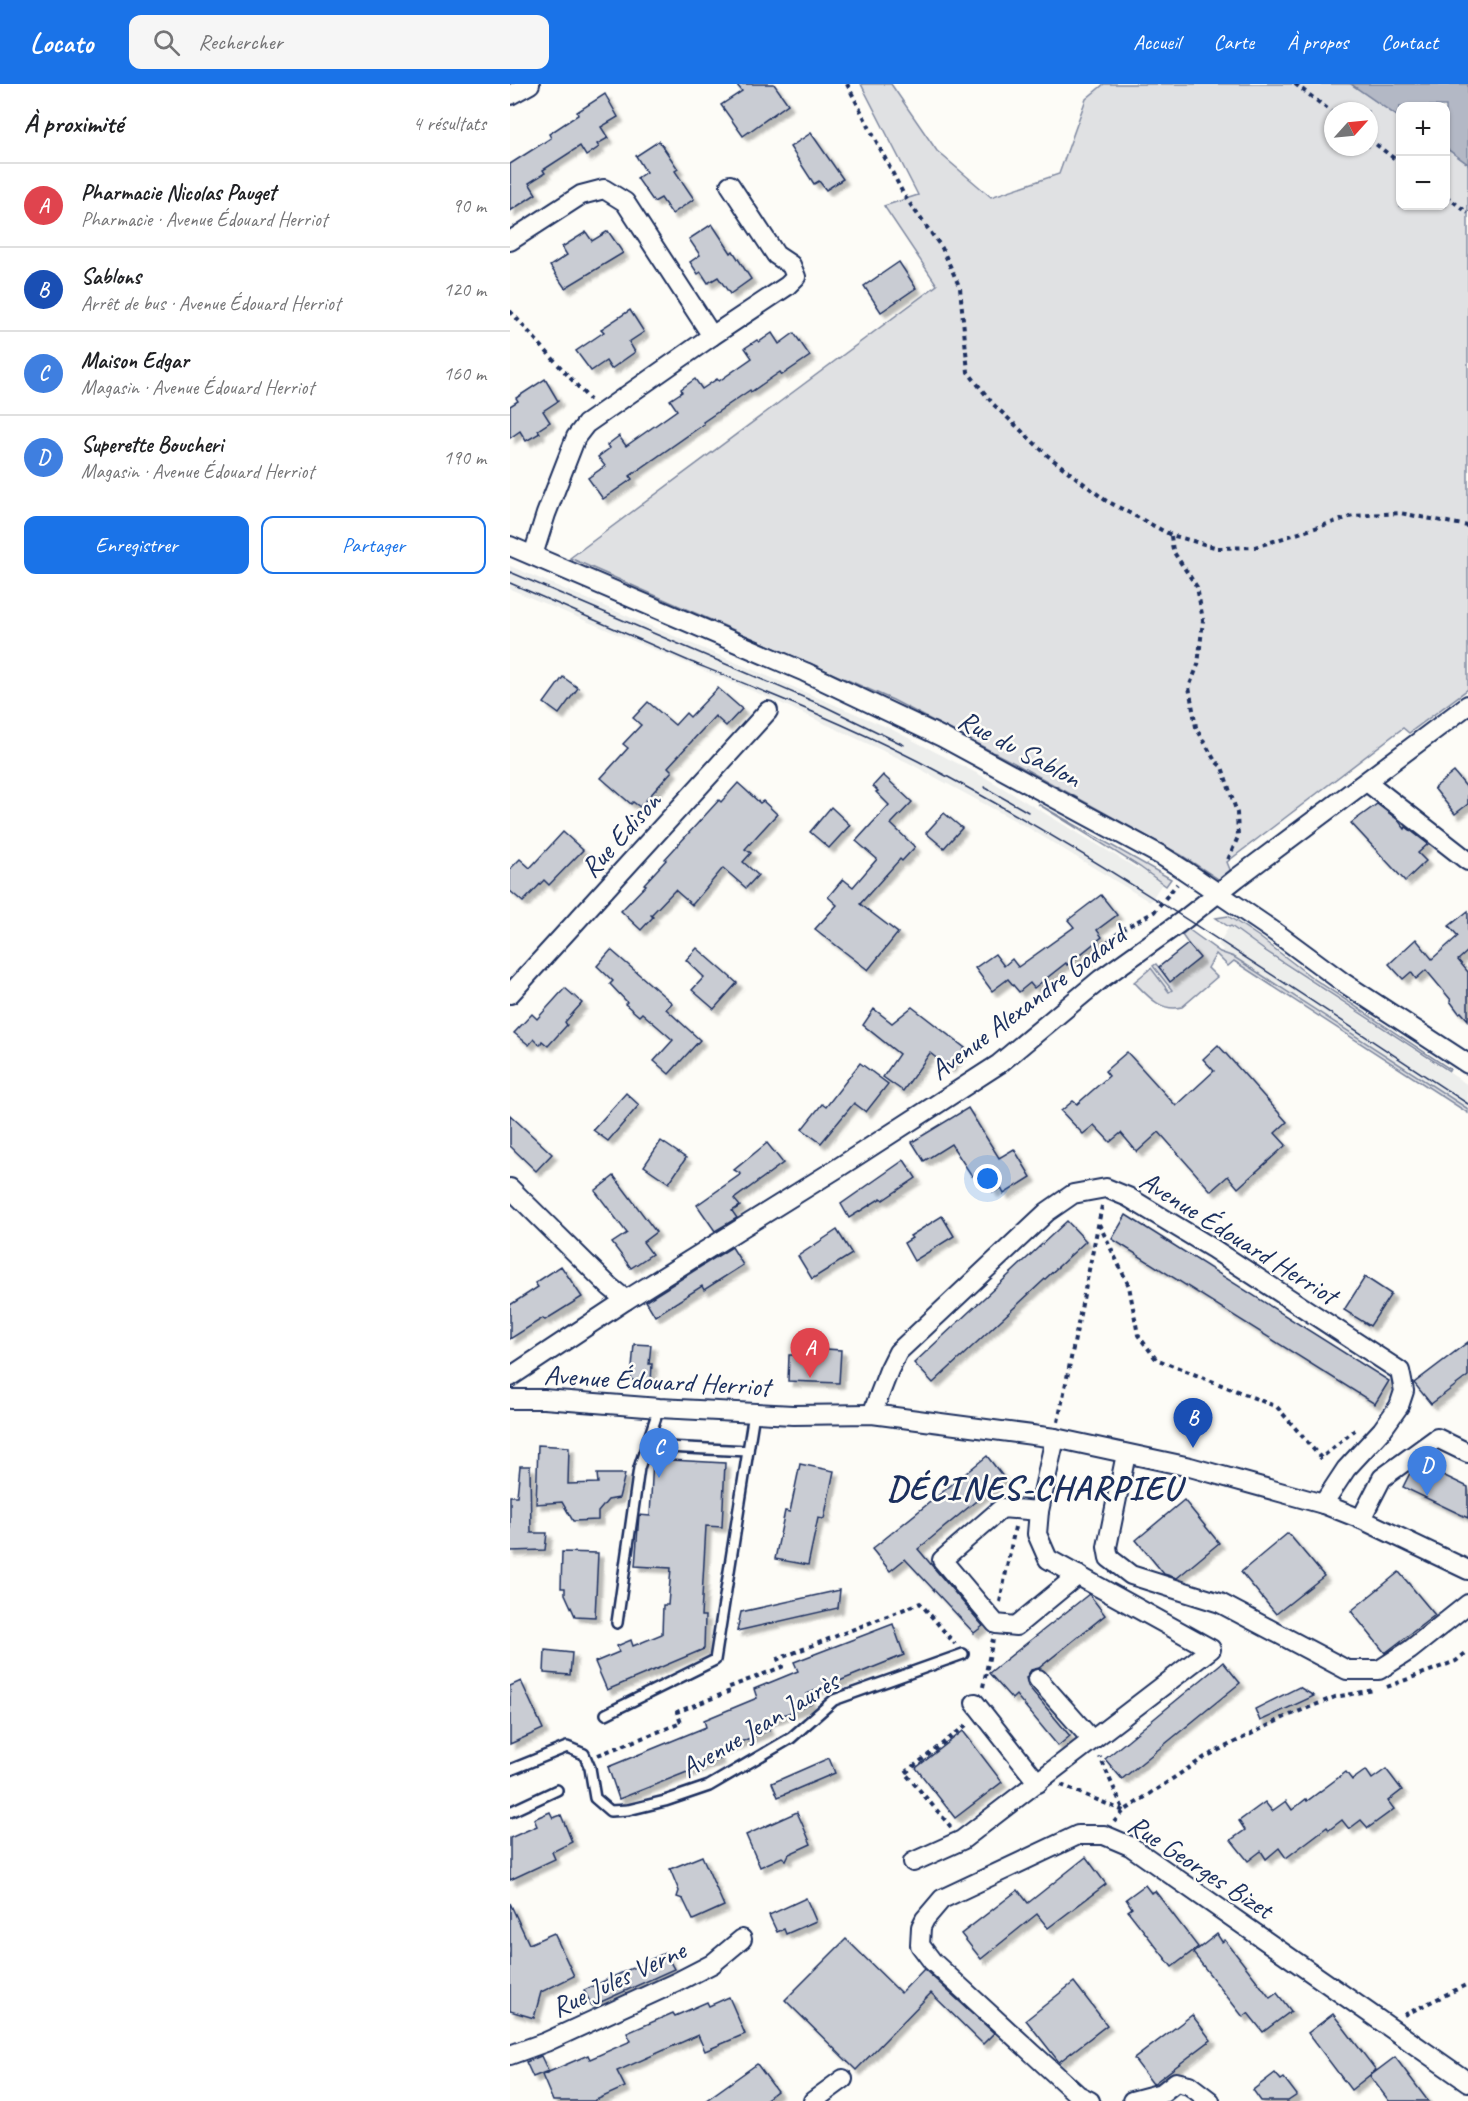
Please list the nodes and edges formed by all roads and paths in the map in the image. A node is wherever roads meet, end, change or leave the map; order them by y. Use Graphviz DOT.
graph roads {
  1 [pos="530,84"];
  2 [pos="847,84"];
  3 [pos="1295,84"];
  4 [pos="510,94"];
  5 [pos="1324,105"];
  6 [pos="1378,146"];
  7 [pos="1396,159"];
  8 [pos="730,185"];
  9 [pos="1450,199"];
  10 [pos="1468,213"];
  11 [pos="510,241"];
  12 [pos="510,311"];
  13 [pos="712,336"];
  14 [pos="601,413"];
  15 [pos="1468,526"];
  16 [pos="1171,535"];
  17 [pos="510,546"];
  18 [pos="533,555"];
  19 [pos="1468,705"];
  20 [pos="768,711"];
  21 [pos="1367,782"];
  22 [pos="1468,861"];
  23 [pos="1184,870"];
  24 [pos="1237,878"];
  25 [pos="1218,893"];
  26 [pos="1101,979"];
  27 [pos="510,994"];
  28 [pos="1468,1064"];
  29 [pos="510,1188"];
  30 [pos="1106,1188"];
  31 [pos="1099,1224"];
  32 [pos="626,1300"];
  33 [pos="510,1377"];
  34 [pos="510,1399"];
  35 [pos="659,1408"];
  36 [pos="754,1413"];
  37 [pos="872,1414"];
  38 [pos="1358,1428"];
  39 [pos="1056,1430"];
  40 [pos="646,1446"];
  41 [pos="748,1451"];
  42 [pos="1468,1453"];
  43 [pos="1126,1454"];
  44 [pos="1323,1504"];
  45 [pos="1039,1511"];
  46 [pos="1361,1519"];
  47 [pos="1468,1570"];
  48 [pos="1078,1575"];
  49 [pos="1468,1604"];
  50 [pos="617,1623"];
  51 [pos="1468,1651"];
  52 [pos="963,1654"];
  53 [pos="1038,1679"];
  54 [pos="975,1703"];
  55 [pos="606,1714"];
  56 [pos="1092,1740"];
  57 [pos="586,1760"];
  58 [pos="510,1770"];
  59 [pos="1040,1780"];
  60 [pos="557,1790"];
  61 [pos="1124,1811"];
  62 [pos="510,1812"];
  63 [pos="1104,1835"];
  64 [pos="913,1862"];
  65 [pos="742,1939"];
  66 [pos="1468,1984"];
  67 [pos="1394,2029"];
  68 [pos="510,2055"];
  69 [pos="843,2079"];
  70 [pos="1468,2082"];
  71 [pos="813,2101"];
  72 [pos="1090,2101"];
  73 [pos="1132,2101"];
  74 [pos="1210,2101"];
  1 -- 4 [label="street"];
  2 -- 16 [label="path"];
  3 -- 5 [label="path"];
  6 -- 7 [label="path"];
  8 -- 13 [label="street"];
  9 -- 10 [label="path"];
  11 -- 13 [label="street"];
  12 -- 14 [label="path"];
  13 -- 14 [label="street"];
  14 -- 18 [label="street"];
  15 -- 16 [label="path"];
  16 -- 24 [label="path"];
  17 -- 18 [label="street, Rue du Sablon"];
  18 -- 23 [label="street, Rue du Sablon"];
  19 -- 21 [label="street, Avenue Alexandre Godard"];
  20 -- 27 [label="street, Rue Edison"];
  21 -- 22 [label="street"];
  21 -- 24 [label="street, Avenue Alexandre Godard"];
  23 -- 25 [label="street, Rue du Sablon"];
  23 -- 26 [label="path"];
  24 -- 25 [label="street, Avenue Alexandre Godard"];
  25 -- 26 [label="street, Avenue Alexandre Godard"];
  25 -- 28 [label="street, Rue du Sablon"];
  26 -- 32 [label="street, Avenue Alexandre Godard"];
  29 -- 32 [label="street"];
  30 -- 31 [label="path"];
  30 -- 37 [label="street, Avenue Édouard Herriot"];
  30 -- 44 [label="street, Avenue Édouard Herriot"];
  31 -- 38 [label="path"];
  31 -- 39 [label="path"];
  32 -- 33 [label="street, Avenue Alexandre Godard"];
  34 -- 35 [label="street, Avenue Édouard Herriot"];
  35 -- 36 [label="street, Avenue Édouard Herriot"];
  35 -- 40 [label="lane"];
  36 -- 37 [label="street, Avenue Édouard Herriot"];
  36 -- 41 [label="lane"];
  37 -- 39 [label="street, Avenue Édouard Herriot"];
  39 -- 43 [label="street, Avenue Édouard Herriot"];
  39 -- 45 [label="street"];
  40 -- 41 [label="lane"];
  40 -- 50 [label="lane"];
  41 -- 55 [label="lane"];
  42 -- 46 [label="street"];
  43 -- 44 [label="street, Avenue Édouard Herriot"];
  43 -- 49 [label="street"];
  44 -- 46 [label="street, Avenue Édouard Herriot"];
  45 -- 48 [label="street"];
  45 -- 48 [label="street"];
  46 -- 47 [label="street, Avenue Édouard Herriot"];
  48 -- 56 [label="street"];
  51 -- 61 [label="path"];
  52 -- 57 [label="lane, Avenue Jean Jaurès"];
  52 -- 57 [label="path"];
  53 -- 56 [label="street"];
  54 -- 59 [label="street"];
  56 -- 59 [label="street"];
  56 -- 61 [label="path"];
  57 -- 58 [label="lane"];
  59 -- 61 [label="path"];
  59 -- 64 [label="street"];
  60 -- 62 [label="lane"];
  61 -- 63 [label="path"];
  63 -- 67 [label="street, Rue Georges Bizet"];
  63 -- 72 [label="street, Rue Georges Bizet"];
  65 -- 68 [label="street, Rue Jules Verne"];
  66 -- 67 [label="path"];
  67 -- 70 [label="street, Rue Georges Bizet"];
  69 -- 71 [label="street"];
  73 -- 74 [label="street"];
}
